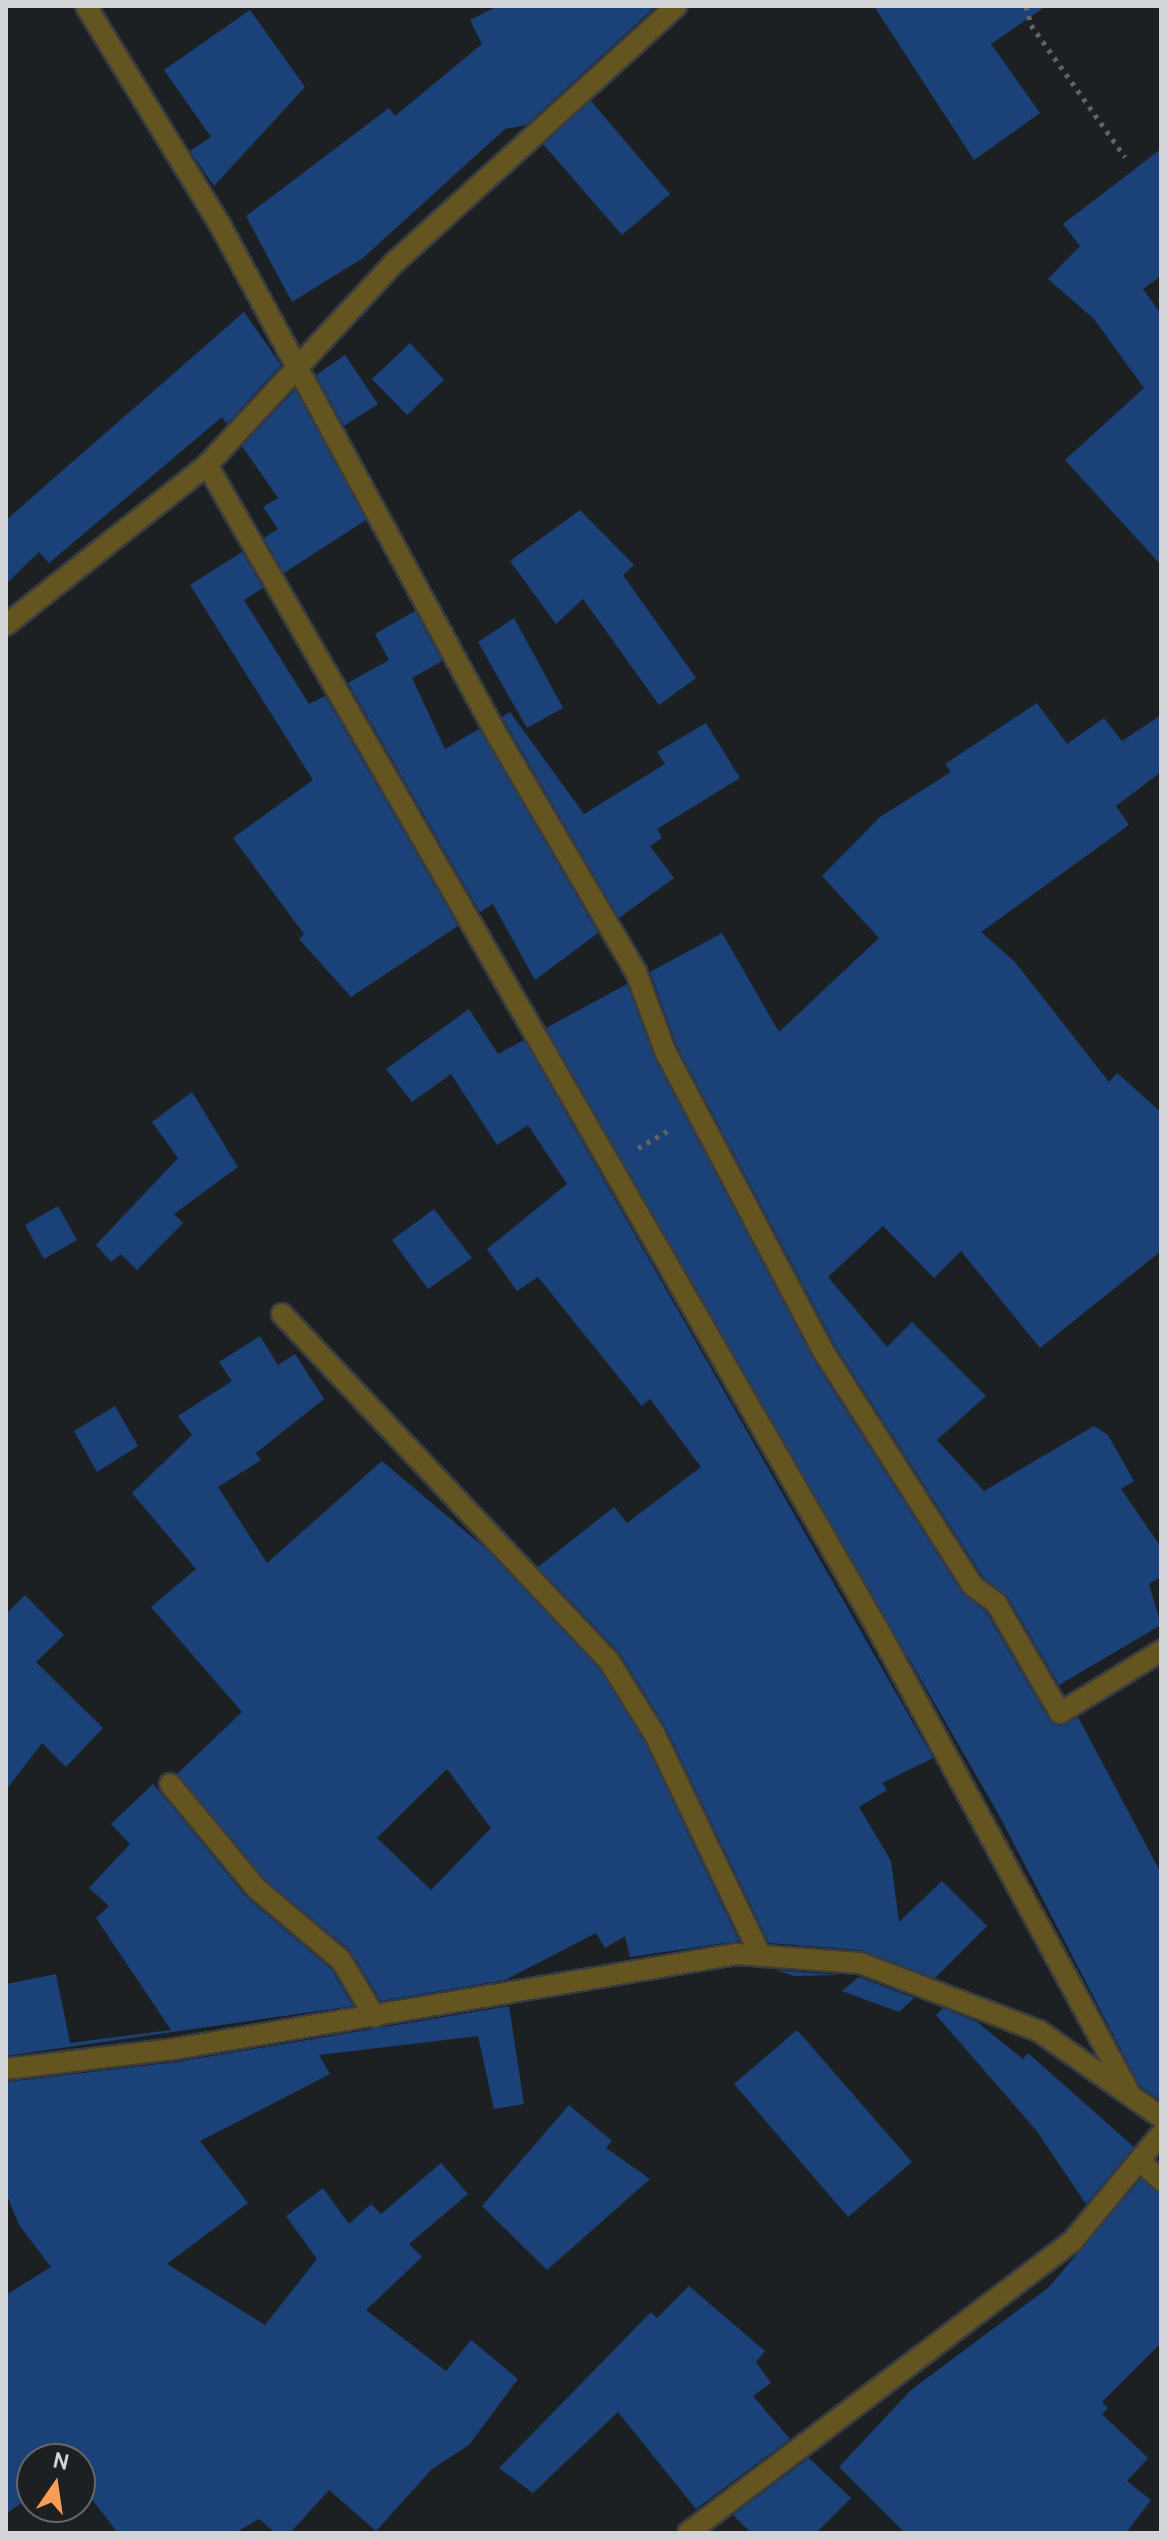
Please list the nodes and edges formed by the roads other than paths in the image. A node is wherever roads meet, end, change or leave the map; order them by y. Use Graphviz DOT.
graph roads {
  1 [pos="86,6"];
  2 [pos="676,6"];
  3 [pos="298,365"];
  4 [pos="207,465"];
  5 [pos="6,625"];
  6 [pos="282,1314"];
  7 [pos="1161,1651"];
  8 [pos="170,1784"];
  9 [pos="761,1956"];
  10 [pos="375,2017"];
  11 [pos="6,2069"];
  12 [pos="1128,2090"];
  13 [pos="1161,2117"];
  14 [pos="1161,2134"];
  15 [pos="1141,2162"];
  16 [pos="1161,2180"];
  17 [pos="688,2533"];
  1 -- 3 [label="street"];
  2 -- 3 [label="street"];
  3 -- 4 [label="street"];
  3 -- 7 [label="street"];
  4 -- 5 [label="street"];
  4 -- 12 [label="street"];
  6 -- 9 [label="street"];
  8 -- 10 [label="street"];
  9 -- 10 [label="street"];
  9 -- 12 [label="street"];
  10 -- 11 [label="street"];
  12 -- 13 [label="street"];
  14 -- 15 [label="street"];
  15 -- 16 [label="street"];
  15 -- 17 [label="street"];
}
